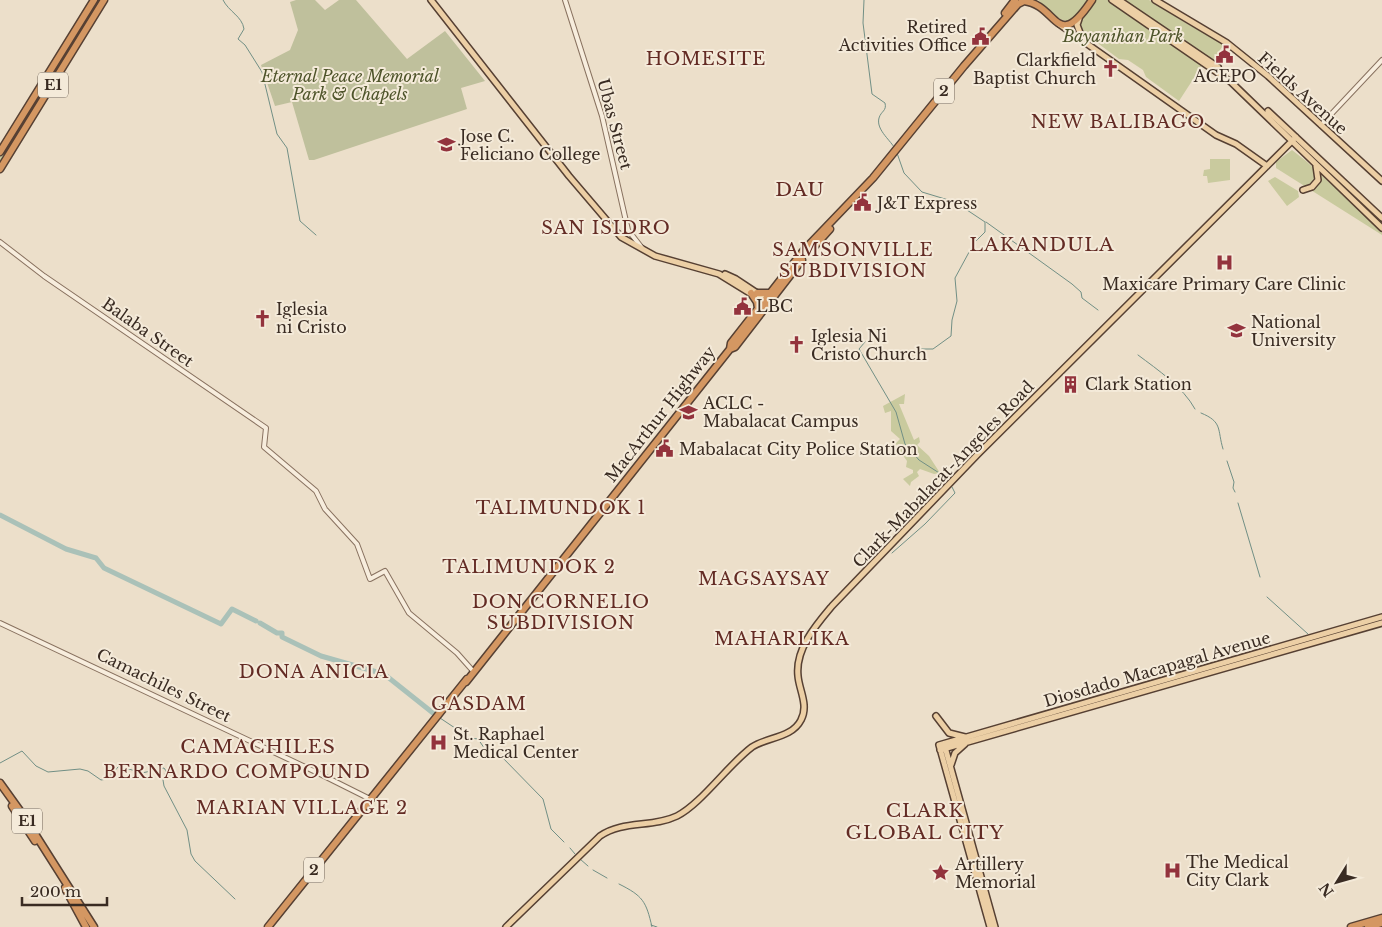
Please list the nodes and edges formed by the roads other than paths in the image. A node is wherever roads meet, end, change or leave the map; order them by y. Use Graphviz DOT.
graph roads {
  1 [pos="94,0"];
  2 [pos="104,0"];
  3 [pos="431,0"];
  4 [pos="565,0"];
  5 [pos="1015,0"];
  6 [pos="1092,0"];
  7 [pos="1112,0"];
  8 [pos="1119,0"];
  9 [pos="1155,0"];
  10 [pos="1033,2"];
  11 [pos="1079,19"];
  12 [pos="1057,22"];
  13 [pos="987,39"];
  14 [pos="1085,42"];
  15 [pos="1382,60"];
  16 [pos="1320,125"];
  17 [pos="1283,133"];
  18 [pos="1296,137"];
  19 [pos="1292,142"];
  20 [pos="1285,148"];
  21 [pos="1301,151"];
  22 [pos="0,152"];
  23 [pos="1316,165"];
  24 [pos="1267,166"];
  25 [pos="0,169"];
  26 [pos="1382,181"];
  27 [pos="1303,190"];
  28 [pos="1373,219"];
  29 [pos="1382,219"];
  30 [pos="1382,228"];
  31 [pos="0,242"];
  32 [pos="645,252"];
  33 [pos="754,293"];
  34 [pos="767,300"];
  35 [pos="758,308"];
  36 [pos="730,349"];
  37 [pos="1382,618"];
  38 [pos="0,623"];
  39 [pos="1382,623"];
  40 [pos="501,638"];
  41 [pos="1254,657"];
  42 [pos="473,670"];
  43 [pos="466,682"];
  44 [pos="936,716"];
  45 [pos="967,740"];
  46 [pos="942,747"];
  47 [pos="950,768"];
  48 [pos="0,783"];
  49 [pos="0,790"];
  50 [pos="370,800"];
  51 [pos="52,859"];
  52 [pos="1382,918"];
  53 [pos="1382,923"];
  54 [pos="87,927"];
  55 [pos="94,927"];
  56 [pos="98,927"];
  57 [pos="268,927"];
  58 [pos="506,927"];
  59 [pos="990,927"];
  60 [pos="995,927"];
  61 [pos="1352,927"];
  62 [pos="1368,927"];
  1 -- 22 [label="highway, E1"];
  2 -- 25 [label="highway, E1"];
  3 -- 32 [label="main road"];
  4 -- 32 [label="street, Ubas Street"];
  5 -- 13 [label="highway, MacArthur Highway / 2"];
  6 -- 11 [label="highway"];
  7 -- 17 [label="main road"];
  8 -- 18 [label="main road"];
  9 -- 16 [label="main road, Fields Avenue"];
  10 -- 12 [label="highway, MacArthur Highway / 2"];
  10 -- 13 [label="highway, MacArthur Highway / 2"];
  11 -- 12 [label="highway"];
  11 -- 14 [label="main road"];
  12 -- 14 [label="main road"];
  13 -- 34 [label="highway, MacArthur Highway / 2"];
  14 -- 24 [label="main road"];
  15 -- 16 [label="street"];
  16 -- 26 [label="main road, Fields Avenue"];
  17 -- 19 [label="main road"];
  17 -- 20 [label="main road"];
  18 -- 19 [label="main road, Clark-Mabalacat-Angeles Road"];
  18 -- 29 [label="main road"];
  19 -- 20 [label="main road, Clark-Mabalacat-Angeles Road"];
  19 -- 21 [label="main road"];
  20 -- 21 [label="main road"];
  20 -- 24 [label="main road, Clark-Mabalacat-Angeles Road"];
  21 -- 23 [label="main road"];
  23 -- 27 [label="main road"];
  23 -- 28 [label="main road"];
  24 -- 58 [label="main road, Clark-Mabalacat-Angeles Road"];
  28 -- 29 [label="main road"];
  28 -- 30 [label="main road"];
  31 -- 42 [label="street, Balaba Street"];
  32 -- 33 [label="main road"];
  33 -- 34 [label="highway"];
  33 -- 34 [label="main road"];
  33 -- 35 [label="highway"];
  34 -- 35 [label="highway, MacArthur Highway / 2"];
  34 -- 36 [label="highway, MacArthur Highway / 2"];
  35 -- 36 [label="highway, MacArthur Highway / 2"];
  36 -- 40 [label="highway, MacArthur Highway / 2"];
  37 -- 41 [label="main road, Diosdado Macapagal Avenue"];
  38 -- 50 [label="street, Camachiles Street"];
  39 -- 41 [label="main road, Diosdado Macapagal Avenue"];
  40 -- 42 [label="highway, MacArthur Highway / 2"];
  40 -- 43 [label="highway, MacArthur Highway / 2"];
  41 -- 45 [label="main road, Diosdado Macapagal Avenue"];
  42 -- 43 [label="highway, MacArthur Highway / 2"];
  43 -- 50 [label="highway, MacArthur Highway / 2"];
  44 -- 45 [label="main road"];
  45 -- 46 [label="main road, Diosdado Macapagal Avenue"];
  45 -- 47 [label="main road"];
  46 -- 47 [label="main road"];
  46 -- 59 [label="main road"];
  47 -- 60 [label="main road"];
  48 -- 51 [label="highway, E1"];
  49 -- 54 [label="highway, E1"];
  50 -- 57 [label="highway, MacArthur Highway / 2"];
  51 -- 55 [label="highway, E1"];
  51 -- 56 [label="highway"];
  52 -- 61 [label="highway"];
  53 -- 62 [label="highway"];
}
